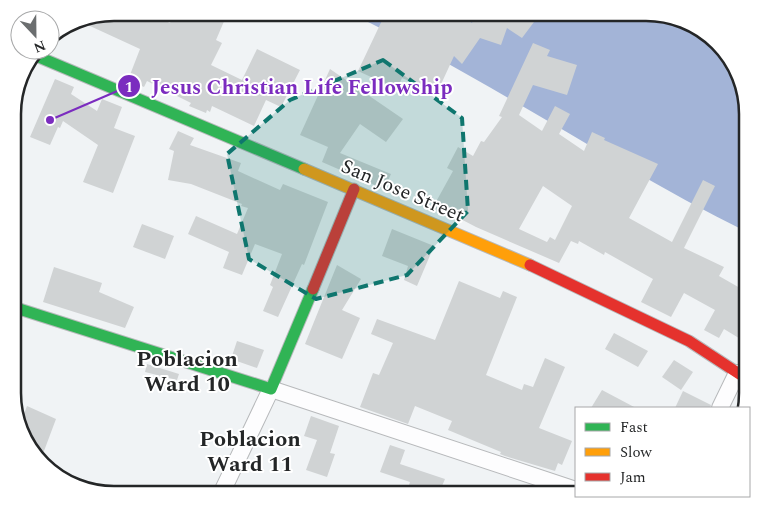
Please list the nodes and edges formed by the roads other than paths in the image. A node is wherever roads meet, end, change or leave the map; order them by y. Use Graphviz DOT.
graph roads {
  1 [pos="46,60"];
  2 [pos="354,189"];
  3 [pos="21,310"];
  4 [pos="739,374"];
  5 [pos="739,380"];
  6 [pos="271,389"];
  7 [pos="721,407"];
  8 [pos="225,486"];
  9 [pos="564,486"];
  1 -- 2 [label="street, San Jose Street"];
  2 -- 4 [label="street, San Jose Street"];
  2 -- 6 [label="street"];
  3 -- 6 [label="street"];
  5 -- 7 [label="street"];
  6 -- 8 [label="street"];
  6 -- 9 [label="street"];
}
